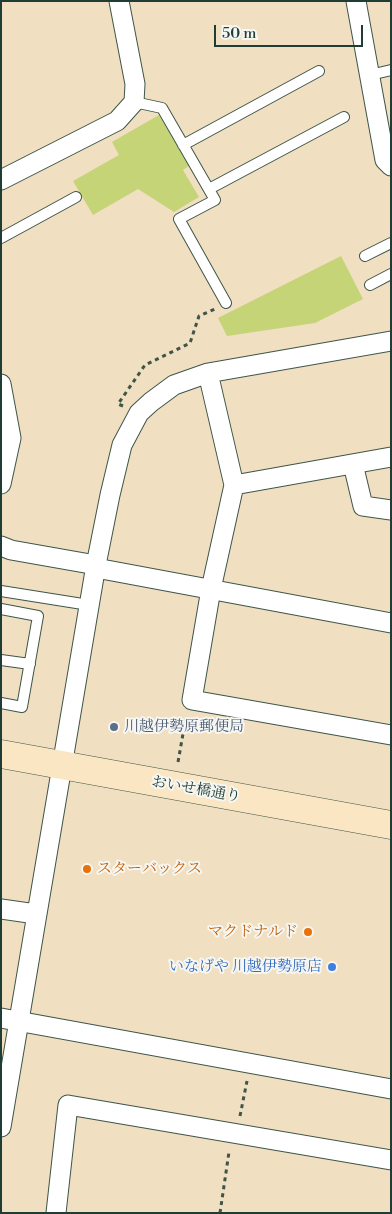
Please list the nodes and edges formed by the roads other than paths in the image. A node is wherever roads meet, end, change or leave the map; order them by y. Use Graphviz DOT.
graph roads {
  1 [pos="119,1"];
  2 [pos="356,1"];
  3 [pos="391,70"];
  4 [pos="319,72"];
  5 [pos="370,75"];
  6 [pos="134,102"];
  7 [pos="344,117"];
  8 [pos="183,144"];
  9 [pos="391,166"];
  10 [pos="1,180"];
  11 [pos="209,189"];
  12 [pos="76,197"];
  13 [pos="1,238"];
  14 [pos="391,243"];
  15 [pos="365,256"];
  16 [pos="391,274"];
  17 [pos="370,285"];
  18 [pos="226,303"];
  19 [pos="391,341"];
  20 [pos="208,373"];
  21 [pos="1,384"];
  22 [pos="391,456"];
  23 [pos="352,464"];
  24 [pos="1,484"];
  25 [pos="234,485"];
  26 [pos="391,510"];
  27 [pos="1,546"];
  28 [pos="96,566"];
  29 [pos="211,589"];
  30 [pos="1,591"];
  31 [pos="89,606"];
  32 [pos="1,609"];
  33 [pos="391,623"];
  34 [pos="1,660"];
  35 [pos="30,664"];
  36 [pos="1,704"];
  37 [pos="391,735"];
  38 [pos="1,754"];
  39 [pos="62,766"];
  40 [pos="391,825"];
  41 [pos="1,909"];
  42 [pos="36,914"];
  43 [pos="10,1020"];
  44 [pos="391,1089"];
  45 [pos="1,1126"];
  46 [pos="391,1160"];
  47 [pos="56,1213"];
  1 -- 6 [label="street"];
  2 -- 5 [label="street"];
  3 -- 5 [label="lane"];
  4 -- 8 [label="lane"];
  5 -- 9 [label="street"];
  6 -- 8 [label="lane"];
  6 -- 10 [label="street"];
  7 -- 11 [label="lane"];
  8 -- 11 [label="lane"];
  11 -- 18 [label="lane"];
  12 -- 13 [label="lane"];
  14 -- 15 [label="lane"];
  16 -- 17 [label="lane"];
  19 -- 20 [label="street"];
  20 -- 25 [label="street"];
  20 -- 28 [label="street"];
  21 -- 24 [label="street"];
  22 -- 23 [label="street"];
  23 -- 25 [label="street"];
  23 -- 26 [label="street"];
  25 -- 29 [label="street"];
  27 -- 28 [label="street"];
  28 -- 29 [label="street"];
  28 -- 31 [label="street"];
  29 -- 33 [label="street"];
  29 -- 37 [label="street"];
  30 -- 31 [label="lane"];
  31 -- 39 [label="street"];
  32 -- 35 [label="lane"];
  34 -- 35 [label="lane"];
  35 -- 36 [label="lane"];
  38 -- 39 [label="street, おいせ橋通り"];
  39 -- 40 [label="street, おいせ橋通り"];
  39 -- 42 [label="street"];
  41 -- 42 [label="street"];
  42 -- 43 [label="street"];
  43 -- 44 [label="street"];
  43 -- 45 [label="street"];
  46 -- 47 [label="street"];
}
